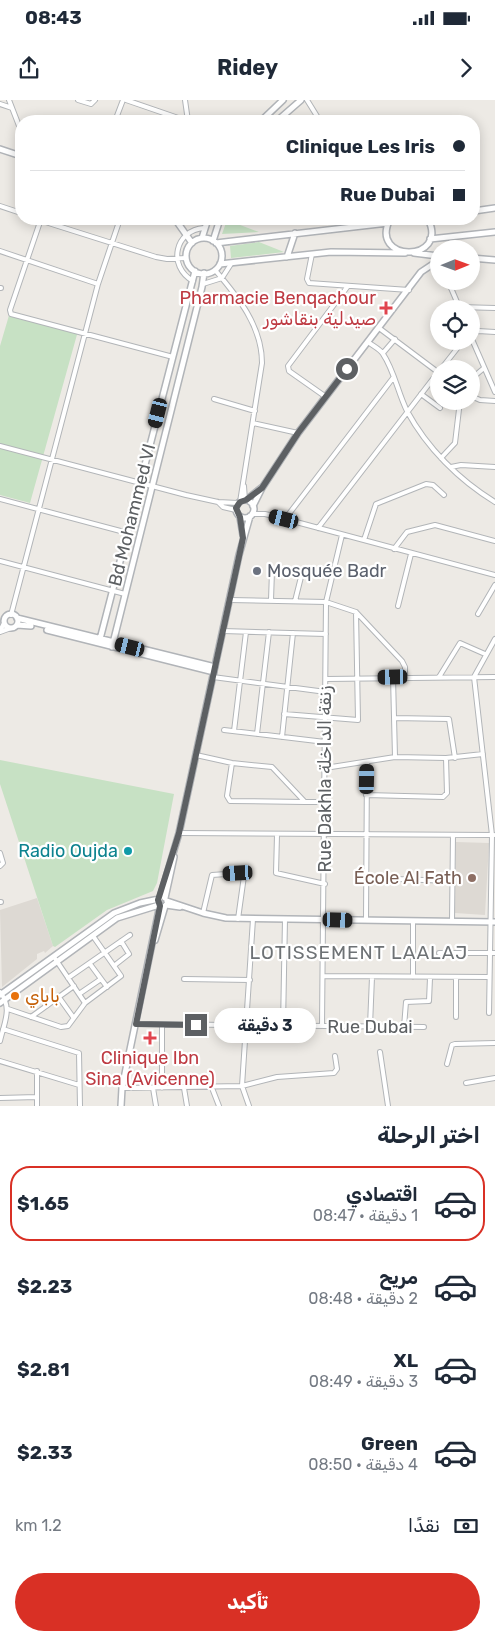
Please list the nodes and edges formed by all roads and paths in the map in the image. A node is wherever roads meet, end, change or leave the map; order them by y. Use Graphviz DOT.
graph roads {
  1 [pos="9,100"];
  2 [pos="78,100"];
  3 [pos="96,100"];
  4 [pos="125,100"];
  5 [pos="149,100"];
  6 [pos="185,100"];
  7 [pos="283,100"];
  8 [pos="301,100"];
  9 [pos="307,100"];
  10 [pos="0,104"];
  11 [pos="146,106"];
  12 [pos="12,108"];
  13 [pos="118,115"];
  14 [pos="171,115"];
  15 [pos="186,115"];
  16 [pos="267,115"];
  17 [pos="284,115"];
  18 [pos="316,115"];
  19 [pos="15,116"];
  20 [pos="0,149"];
  21 [pos="15,154"];
  22 [pos="0,206"];
  23 [pos="495,208"];
  24 [pos="480,210"];
  25 [pos="15,212"];
  26 [pos="37,225"];
  27 [pos="58,225"];
  28 [pos="118,225"];
  29 [pos="179,225"];
  30 [pos="205,225"];
  31 [pos="219,225"];
  32 [pos="351,225"];
  33 [pos="388,225"];
  34 [pos="431,225"];
  35 [pos="204,228"];
  36 [pos="495,232"];
  37 [pos="295,233"];
  38 [pos="186,234"];
  39 [pos="202,238"];
  40 [pos="430,239"];
  41 [pos="112,242"];
  42 [pos="192,242"];
  43 [pos="215,242"];
  44 [pos="0,251"];
  45 [pos="405,253"];
  46 [pos="412,253"];
  47 [pos="312,254"];
  48 [pos="186,258"];
  49 [pos="287,258"];
  50 [pos="430,258"];
  51 [pos="177,259"];
  52 [pos="480,259"];
  53 [pos="26,260"];
  54 [pos="495,260"];
  55 [pos="220,264"];
  56 [pos="231,264"];
  57 [pos="430,265"];
  58 [pos="215,270"];
  59 [pos="195,271"];
  60 [pos="204,273"];
  61 [pos="222,278"];
  62 [pos="193,281"];
  63 [pos="98,284"];
  64 [pos="203,284"];
  65 [pos="348,286"];
  66 [pos="409,290"];
  67 [pos="480,308"];
  68 [pos="495,308"];
  69 [pos="379,328"];
  70 [pos="480,331"];
  71 [pos="495,332"];
  72 [pos="86,333"];
  73 [pos="395,339"];
  74 [pos="368,342"];
  75 [pos="456,350"];
  76 [pos="477,350"];
  77 [pos="383,353"];
  78 [pos="173,357"];
  79 [pos="448,360"];
  80 [pos="430,364"];
  81 [pos="484,368"];
  82 [pos="480,371"];
  83 [pos="393,378"];
  84 [pos="430,382"];
  85 [pos="495,392"];
  86 [pos="421,394"];
  87 [pos="326,397"];
  88 [pos="214,400"];
  89 [pos="480,400"];
  90 [pos="430,401"];
  91 [pos="495,401"];
  92 [pos="459,410"];
  93 [pos="255,411"];
  94 [pos="408,411"];
  95 [pos="253,424"];
  96 [pos="298,433"];
  97 [pos="0,446"];
  98 [pos="441,458"];
  99 [pos="52,460"];
  100 [pos="451,467"];
  101 [pos="495,467"];
  102 [pos="140,483"];
  103 [pos="151,486"];
  104 [pos="262,488"];
  105 [pos="444,495"];
  106 [pos="0,498"];
  107 [pos="218,502"];
  108 [pos="242,502"];
  109 [pos="495,502"];
  110 [pos="253,507"];
  111 [pos="39,508"];
  112 [pos="236,510"];
  113 [pos="265,514"];
  114 [pos="251,515"];
  115 [pos="240,517"];
  116 [pos="284,519"];
  117 [pos="318,528"];
  118 [pos="128,533"];
  119 [pos="342,535"];
  120 [pos="243,538"];
  121 [pos="364,540"];
  122 [pos="495,541"];
  123 [pos="394,549"];
  124 [pos="411,554"];
  125 [pos="0,561"];
  126 [pos="23,567"];
  127 [pos="495,575"];
  128 [pos="495,585"];
  129 [pos="113,591"];
  130 [pos="125,594"];
  131 [pos="230,600"];
  132 [pos="271,600"];
  133 [pos="295,601"];
  134 [pos="326,602"];
  135 [pos="398,606"];
  136 [pos="356,612"];
  137 [pos="478,614"];
  138 [pos="17,618"];
  139 [pos="4,619"];
  140 [pos="17,625"];
  141 [pos="11,628"];
  142 [pos="223,631"];
  143 [pos="0,632"];
  144 [pos="246,632"];
  145 [pos="269,632"];
  146 [pos="293,633"];
  147 [pos="326,634"];
  148 [pos="495,639"];
  149 [pos="100,642"];
  150 [pos="113,645"];
  151 [pos="485,654"];
  152 [pos="214,672"];
  153 [pos="393,677"];
  154 [pos="405,677"];
  155 [pos="474,677"];
  156 [pos="495,677"];
  157 [pos="357,678"];
  158 [pos="439,678"];
  159 [pos="326,679"];
  160 [pos="240,681"];
  161 [pos="264,684"];
  162 [pos="287,687"];
  163 [pos="326,692"];
  164 [pos="284,714"];
  165 [pos="326,717"];
  166 [pos="394,718"];
  167 [pos="224,730"];
  168 [pos="234,731"];
  169 [pos="257,734"];
  170 [pos="282,736"];
  171 [pos="325,742"];
  172 [pos="483,754"];
  173 [pos="196,755"];
  174 [pos="395,757"];
  175 [pos="446,758"];
  176 [pos="454,758"];
  177 [pos="367,762"];
  178 [pos="232,763"];
  179 [pos="325,768"];
  180 [pos="366,795"];
  181 [pos="305,802"];
  182 [pos="325,802"];
  183 [pos="179,833"];
  184 [pos="278,835"];
  185 [pos="325,835"];
  186 [pos="367,835"];
  187 [pos="453,835"];
  188 [pos="494,835"];
  189 [pos="0,853"];
  190 [pos="0,866"];
  191 [pos="494,877"];
  192 [pos="367,878"];
  193 [pos="452,881"];
  194 [pos="325,884"];
  195 [pos="163,902"];
  196 [pos="203,913"];
  197 [pos="238,919"];
  198 [pos="254,919"];
  199 [pos="285,919"];
  200 [pos="324,919"];
  201 [pos="366,920"];
  202 [pos="414,921"];
  203 [pos="452,921"];
  204 [pos="493,922"];
  205 [pos="130,935"];
  206 [pos="93,936"];
  207 [pos="121,941"];
  208 [pos="106,952"];
  209 [pos="439,953"];
  210 [pos="492,953"];
  211 [pos="54,957"];
  212 [pos="58,963"];
  213 [pos="90,964"];
  214 [pos="115,965"];
  215 [pos="324,976"];
  216 [pos="372,976"];
  217 [pos="413,977"];
  218 [pos="489,977"];
  219 [pos="68,978"];
  220 [pos="430,978"];
  221 [pos="456,978"];
  222 [pos="101,979"];
  223 [pos="184,979"];
  224 [pos="250,980"];
  225 [pos="74,986"];
  226 [pos="107,987"];
  227 [pos="1,994"];
  228 [pos="79,994"];
  229 [pos="58,996"];
  230 [pos="6,999"];
  231 [pos="489,999"];
  232 [pos="495,999"];
  233 [pos="0,1003"];
  234 [pos="85,1003"];
  235 [pos="8,1009"];
  236 [pos="489,1014"];
  237 [pos="31,1017"];
  238 [pos="72,1017"];
  239 [pos="456,1017"];
  240 [pos="136,1024"];
  241 [pos="162,1025"];
  242 [pos="247,1025"];
  243 [pos="283,1026"];
  244 [pos="322,1026"];
  245 [pos="370,1026"];
  246 [pos="404,1027"];
  247 [pos="424,1027"];
  248 [pos="3,1029"];
  249 [pos="0,1041"];
  250 [pos="495,1043"];
  251 [pos="380,1052"];
  252 [pos="335,1056"];
  253 [pos="0,1061"];
  254 [pos="447,1064"];
  255 [pos="37,1072"];
  256 [pos="495,1078"];
  257 [pos="466,1083"];
  258 [pos="79,1085"];
  259 [pos="242,1086"];
  260 [pos="122,1088"];
  261 [pos="153,1088"];
  262 [pos="162,1088"];
  263 [pos="184,1088"];
  264 [pos="212,1088"];
  265 [pos="0,1098"];
  266 [pos="37,1098"];
  267 [pos="37,1106"];
  268 [pos="80,1106"];
  269 [pos="121,1106"];
  270 [pos="156,1106"];
  271 [pos="187,1106"];
  272 [pos="219,1106"];
  273 [pos="249,1106"];
  274 [pos="388,1106"];
  1 -- 12 [label="street"];
  2 -- 3 [label="street"];
  4 -- 11 [label="street"];
  4 -- 13 [label="street"];
  5 -- 11 [label="street"];
  6 -- 15 [label="street"];
  7 -- 16 [label="main road"];
  8 -- 17 [label="main road"];
  9 -- 18 [label="street"];
  10 -- 12 [label="street"];
  11 -- 14 [label="street"];
  12 -- 19 [label="street"];
  20 -- 21 [label="main road"];
  22 -- 25 [label="street"];
  23 -- 24 [label="main road"];
  26 -- 53 [label="street"];
  27 -- 41 [label="street"];
  28 -- 41 [label="street"];
  29 -- 38 [label="main road"];
  30 -- 35 [label="main road"];
  31 -- 43 [label="main road"];
  32 -- 37 [label="main road"];
  33 -- 45 [label="main road"];
  34 -- 40 [label="main road"];
  35 -- 38 [label="street"];
  35 -- 39 [label="main road"];
  36 -- 40 [label="main road"];
  37 -- 43 [label="main road"];
  37 -- 49 [label="main road"];
  38 -- 42 [label="main road"];
  38 -- 51 [label="street"];
  39 -- 42 [label="main road"];
  39 -- 43 [label="main road"];
  40 -- 46 [label="main road"];
  41 -- 51 [label="street"];
  41 -- 63 [label="street"];
  42 -- 48 [label="main road"];
  43 -- 55 [label="main road"];
  44 -- 53 [label="street"];
  45 -- 46 [label="main road"];
  45 -- 47 [label="main road"];
  46 -- 50 [label="main road"];
  47 -- 49 [label="main road"];
  47 -- 65 [label="street"];
  48 -- 51 [label="street"];
  48 -- 59 [label="main road"];
  49 -- 56 [label="main road"];
  51 -- 62 [label="street"];
  52 -- 54 [label="main road"];
  53 -- 63 [label="street"];
  53 -- 72 [label="street"];
  55 -- 56 [label="main road"];
  55 -- 58 [label="main road"];
  56 -- 61 [label="street"];
  57 -- 66 [label="main road"];
  58 -- 60 [label="main road"];
  58 -- 61 [label="street"];
  59 -- 60 [label="main road"];
  59 -- 62 [label="main road, Bd Mohammed VI"];
  60 -- 64 [label="main road, Bd Mohammed VI"];
  61 -- 64 [label="street"];
  61 -- 93 [label="street"];
  62 -- 78 [label="main road, Bd Mohammed VI"];
  63 -- 72 [label="street"];
  64 -- 103 [label="main road, Bd Mohammed VI"];
  65 -- 66 [label="street"];
  65 -- 87 [label="street"];
  66 -- 69 [label="main road"];
  67 -- 68 [label="street"];
  69 -- 73 [label="street"];
  69 -- 74 [label="main road"];
  70 -- 71 [label="street"];
  72 -- 78 [label="street"];
  72 -- 99 [label="street"];
  73 -- 77 [label="street"];
  73 -- 80 [label="street"];
  74 -- 77 [label="street"];
  74 -- 87 [label="main road"];
  75 -- 79 [label="street"];
  76 -- 81 [label="street"];
  77 -- 83 [label="street"];
  78 -- 102 [label="main road, Bd Mohammed VI"];
  81 -- 82 [label="street"];
  81 -- 85 [label="street"];
  83 -- 94 [label="street"];
  83 -- 116 [label="street"];
  84 -- 86 [label="street"];
  86 -- 90 [label="street"];
  86 -- 94 [label="street"];
  87 -- 96 [label="main road"];
  88 -- 93 [label="street"];
  89 -- 91 [label="street"];
  92 -- 98 [label="street"];
  93 -- 95 [label="street"];
  94 -- 98 [label="street"];
  94 -- 117 [label="street"];
  95 -- 96 [label="street"];
  95 -- 108 [label="street"];
  96 -- 104 [label="main road"];
  97 -- 99 [label="street"];
  98 -- 100 [label="street"];
  99 -- 102 [label="street"];
  99 -- 111 [label="street"];
  100 -- 101 [label="street"];
  100 -- 109 [label="street"];
  102 -- 103 [label="street"];
  102 -- 118 [label="main road, Bd Mohammed VI"];
  103 -- 107 [label="street"];
  103 -- 130 [label="main road, Bd Mohammed VI"];
  104 -- 108 [label="main road"];
  104 -- 110 [label="main road"];
  105 -- 121 [label="street"];
  106 -- 111 [label="street"];
  107 -- 108 [label="street"];
  107 -- 112 [label="street"];
  108 -- 110 [label="main road"];
  108 -- 112 [label="main road"];
  110 -- 113 [label="street"];
  110 -- 114 [label="main road"];
  111 -- 118 [label="street"];
  111 -- 126 [label="street"];
  112 -- 115 [label="main road"];
  113 -- 114 [label="street"];
  113 -- 116 [label="street"];
  114 -- 115 [label="main road"];
  114 -- 120 [label="main road"];
  115 -- 120 [label="main road"];
  116 -- 117 [label="street"];
  117 -- 119 [label="street"];
  118 -- 129 [label="main road, Bd Mohammed VI"];
  119 -- 121 [label="street"];
  119 -- 134 [label="street, Rue Dakhla زنقة الداخلة"];
  120 -- 131 [label="main road"];
  121 -- 123 [label="street"];
  122 -- 123 [label="street"];
  123 -- 124 [label="street"];
  124 -- 127 [label="street"];
  124 -- 135 [label="street"];
  125 -- 126 [label="street"];
  126 -- 129 [label="street"];
  126 -- 139 [label="street"];
  128 -- 137 [label="street"];
  129 -- 130 [label="street"];
  129 -- 149 [label="main road, Bd Mohammed VI"];
  130 -- 150 [label="main road, Bd Mohammed VI"];
  131 -- 132 [label="street"];
  131 -- 142 [label="main road"];
  132 -- 133 [label="street"];
  132 -- 133 [label="street"];
  133 -- 134 [label="street"];
  134 -- 136 [label="street"];
  134 -- 147 [label="street, Rue Dakhla زنقة الداخلة"];
  136 -- 154 [label="street"];
  136 -- 157 [label="street"];
  138 -- 139 [label="main road"];
  138 -- 140 [label="main road"];
  138 -- 149 [label="main road"];
  139 -- 141 [label="main road"];
  139 -- 143 [label="street"];
  140 -- 141 [label="main road"];
  140 -- 149 [label="main road"];
  141 -- 143 [label="street"];
  142 -- 144 [label="street"];
  142 -- 152 [label="main road"];
  144 -- 145 [label="street"];
  144 -- 160 [label="street"];
  145 -- 146 [label="street"];
  145 -- 161 [label="street"];
  146 -- 147 [label="street"];
  146 -- 162 [label="street"];
  147 -- 159 [label="street, Rue Dakhla زنقة الداخلة"];
  148 -- 151 [label="street"];
  149 -- 150 [label="main road"];
  150 -- 152 [label="main road"];
  151 -- 155 [label="street"];
  151 -- 158 [label="street"];
  152 -- 160 [label="street"];
  152 -- 173 [label="main road"];
  153 -- 154 [label="street"];
  153 -- 157 [label="street"];
  153 -- 166 [label="street"];
  154 -- 158 [label="street"];
  155 -- 156 [label="street"];
  155 -- 158 [label="street"];
  155 -- 172 [label="street"];
  157 -- 159 [label="street"];
  157 -- 165 [label="street"];
  159 -- 163 [label="street, Rue Dakhla زنقة الداخلة"];
  160 -- 161 [label="street"];
  160 -- 168 [label="street"];
  161 -- 162 [label="street"];
  161 -- 169 [label="street"];
  162 -- 163 [label="street"];
  162 -- 164 [label="street"];
  163 -- 165 [label="street, Rue Dakhla زنقة الداخلة"];
  164 -- 165 [label="street"];
  164 -- 170 [label="street"];
  165 -- 171 [label="street, Rue Dakhla زنقة الداخلة"];
  166 -- 174 [label="street"];
  166 -- 176 [label="street"];
  167 -- 168 [label="street"];
  168 -- 169 [label="street"];
  169 -- 170 [label="street"];
  170 -- 171 [label="street"];
  171 -- 179 [label="street, Rue Dakhla زنقة الداخلة"];
  172 -- 176 [label="street"];
  172 -- 188 [label="street"];
  173 -- 178 [label="street"];
  173 -- 183 [label="main road"];
  174 -- 175 [label="street"];
  174 -- 177 [label="street"];
  175 -- 176 [label="street"];
  175 -- 180 [label="street"];
  177 -- 179 [label="street"];
  177 -- 180 [label="street"];
  178 -- 181 [label="street"];
  178 -- 181 [label="street"];
  179 -- 182 [label="street, Rue Dakhla زنقة الداخلة"];
  180 -- 186 [label="street"];
  181 -- 182 [label="street"];
  182 -- 185 [label="street, Rue Dakhla زنقة الداخلة"];
  183 -- 184 [label="street"];
  183 -- 195 [label="main road"];
  184 -- 185 [label="street"];
  184 -- 194 [label="street"];
  185 -- 186 [label="street"];
  185 -- 194 [label="street, Rue Dakhla زنقة الداخلة"];
  186 -- 187 [label="street"];
  186 -- 192 [label="street"];
  187 -- 188 [label="street"];
  187 -- 193 [label="street"];
  188 -- 191 [label="street"];
  189 -- 190 [label="street"];
  191 -- 204 [label="street"];
  192 -- 193 [label="street"];
  192 -- 201 [label="street"];
  193 -- 203 [label="street"];
  194 -- 200 [label="street, Rue Dakhla زنقة الداخلة"];
  195 -- 196 [label="main road"];
  195 -- 206 [label="main road"];
  195 -- 211 [label="main road"];
  195 -- 240 [label="main road"];
  196 -- 197 [label="main road"];
  196 -- 197 [label="street"];
  197 -- 198 [label="main road"];
  198 -- 199 [label="main road"];
  198 -- 224 [label="street"];
  199 -- 200 [label="main road"];
  199 -- 243 [label="street"];
  200 -- 201 [label="main road"];
  200 -- 215 [label="street, Rue Dakhla زنقة الداخلة"];
  201 -- 202 [label="main road"];
  202 -- 203 [label="main road"];
  202 -- 217 [label="street"];
  203 -- 204 [label="main road"];
  204 -- 210 [label="street"];
  205 -- 207 [label="street"];
  206 -- 208 [label="street"];
  206 -- 212 [label="main road"];
  207 -- 208 [label="street"];
  207 -- 214 [label="street"];
  208 -- 213 [label="street"];
  208 -- 214 [label="street"];
  209 -- 210 [label="street"];
  210 -- 218 [label="street"];
  211 -- 212 [label="street"];
  211 -- 227 [label="main road"];
  212 -- 219 [label="street"];
  212 -- 230 [label="main road"];
  213 -- 219 [label="street"];
  213 -- 222 [label="street"];
  214 -- 226 [label="street"];
  215 -- 216 [label="street"];
  215 -- 244 [label="street, Rue Dakhla زنقة الداخلة"];
  216 -- 217 [label="street"];
  216 -- 245 [label="street"];
  217 -- 220 [label="street"];
  218 -- 221 [label="street"];
  218 -- 231 [label="street"];
  219 -- 225 [label="street"];
  220 -- 221 [label="street"];
  220 -- 246 [label="street"];
  221 -- 239 [label="street"];
  222 -- 226 [label="street"];
  222 -- 228 [label="street"];
  223 -- 224 [label="street"];
  224 -- 242 [label="street"];
  225 -- 228 [label="street"];
  225 -- 229 [label="street"];
  226 -- 234 [label="street"];
  227 -- 230 [label="street"];
  228 -- 234 [label="street"];
  229 -- 237 [label="street"];
  229 -- 238 [label="street"];
  230 -- 233 [label="main road"];
  230 -- 235 [label="street"];
  231 -- 232 [label="street"];
  231 -- 236 [label="street"];
  234 -- 238 [label="street"];
  235 -- 237 [label="street"];
  235 -- 248 [label="street"];
  237 -- 238 [label="street"];
  240 -- 241 [label="street, Rue Dubai"];
  240 -- 260 [label="main road"];
  241 -- 242 [label="street, Rue Dubai"];
  241 -- 262 [label="street"];
  242 -- 243 [label="street, Rue Dubai"];
  242 -- 259 [label="street"];
  243 -- 244 [label="street, Rue Dubai"];
  244 -- 245 [label="street, Rue Dubai"];
  245 -- 246 [label="street, Rue Dubai"];
  246 -- 247 [label="street, Rue Dubai"];
  248 -- 249 [label="street"];
  248 -- 258 [label="street"];
  250 -- 254 [label="street"];
  251 -- 274 [label="street"];
  252 -- 259 [label="street"];
  253 -- 255 [label="street"];
  255 -- 258 [label="street"];
  255 -- 266 [label="street"];
  256 -- 257 [label="street"];
  258 -- 268 [label="street"];
  259 -- 264 [label="street"];
  259 -- 273 [label="street"];
  260 -- 261 [label="street"];
  260 -- 269 [label="main road"];
  261 -- 262 [label="street"];
  261 -- 270 [label="street"];
  262 -- 263 [label="street"];
  263 -- 264 [label="street"];
  263 -- 271 [label="street"];
  264 -- 272 [label="street"];
  265 -- 266 [label="street"];
  266 -- 267 [label="street"];
}
